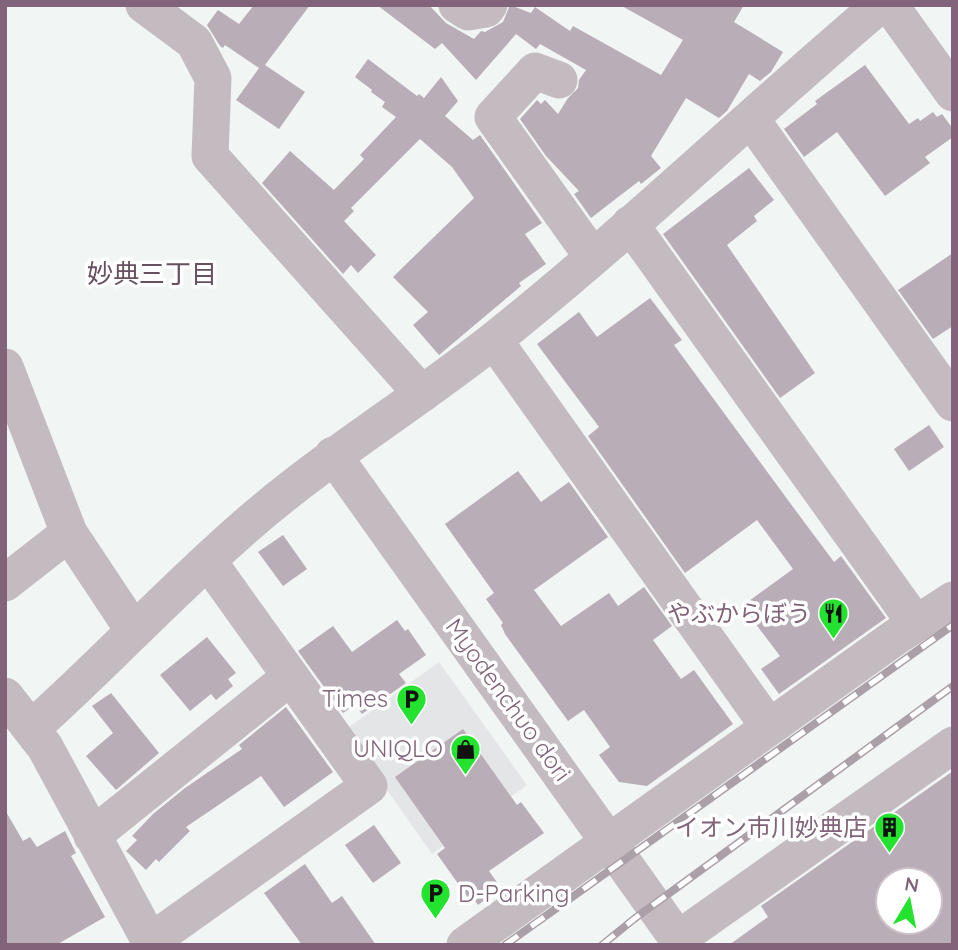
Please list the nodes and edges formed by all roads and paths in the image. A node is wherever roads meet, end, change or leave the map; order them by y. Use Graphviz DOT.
graph roads {
  1 [pos="144,5"];
  2 [pos="457,5"];
  3 [pos="489,5"];
  4 [pos="880,5"];
  5 [pos="890,5"];
  6 [pos="559,80"];
  7 [pos="953,93"];
  8 [pos="751,119"];
  9 [pos="630,225"];
  10 [pos="592,256"];
  11 [pos="494,340"];
  12 [pos="5,367"];
  13 [pos="422,394"];
  14 [pos="953,403"];
  15 [pos="333,455"];
  16 [pos="69,533"];
  17 [pos="208,561"];
  18 [pos="5,583"];
  19 [pos="953,600"];
  20 [pos="916,624"];
  21 [pos="134,631"];
  22 [pos="290,677"];
  23 [pos="5,696"];
  24 [pos="769,727"];
  25 [pos="31,729"];
  26 [pos="953,745"];
  27 [pos="92,836"];
  28 [pos="610,842"];
  29 [pos="680,942"];
  30 [pos="151,943"];
  31 [pos="464,945"];
  1 -- 13 [label="street"];
  2 -- 3 [label="street"];
  4 -- 8 [label="street"];
  5 -- 7 [label="street"];
  6 -- 10 [label="street"];
  8 -- 9 [label="street"];
  8 -- 14 [label="street"];
  9 -- 10 [label="street"];
  9 -- 20 [label="street"];
  10 -- 11 [label="street"];
  11 -- 13 [label="street"];
  11 -- 24 [label="street"];
  12 -- 16 [label="street"];
  13 -- 15 [label="street"];
  15 -- 17 [label="street"];
  15 -- 28 [label="street, Myodenchuo dori"];
  16 -- 18 [label="street"];
  16 -- 21 [label="street"];
  17 -- 21 [label="street"];
  17 -- 22 [label="street"];
  19 -- 20 [label="street"];
  20 -- 24 [label="street"];
  21 -- 25 [label="street"];
  22 -- 27 [label="street"];
  22 -- 30 [label="street"];
  23 -- 25 [label="street"];
  24 -- 28 [label="street"];
  25 -- 27 [label="street"];
  26 -- 29 [label="street"];
  27 -- 30 [label="street"];
  28 -- 29 [label="street, Myodenchuo dori"];
  28 -- 31 [label="street"];
}
